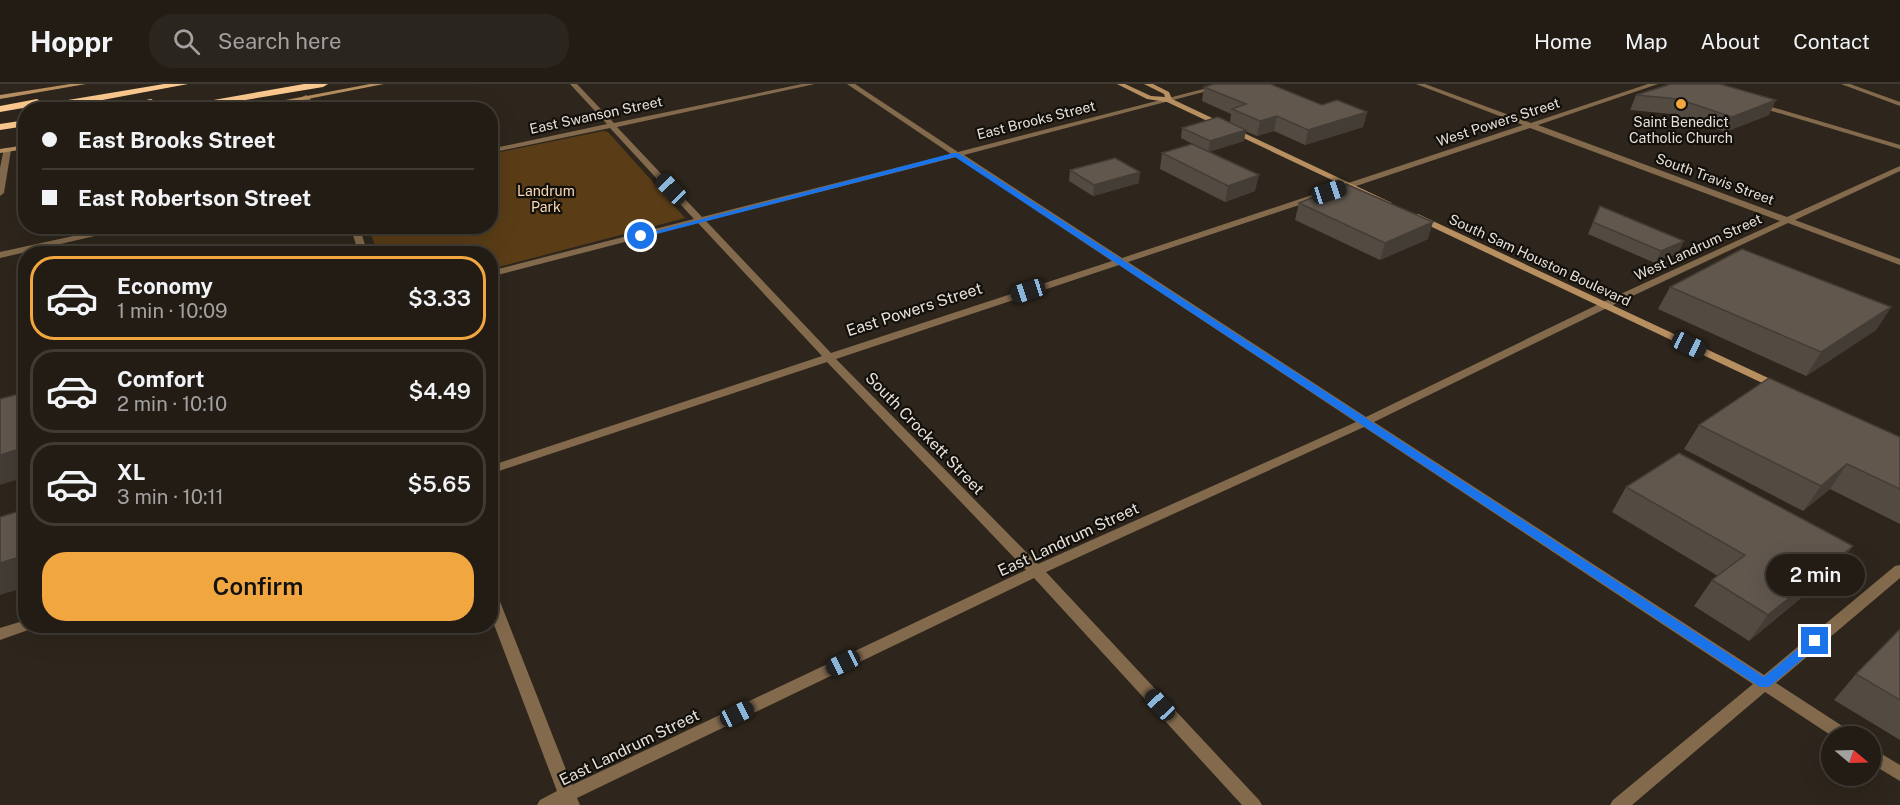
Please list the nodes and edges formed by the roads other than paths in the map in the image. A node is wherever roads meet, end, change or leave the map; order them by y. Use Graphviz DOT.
graph roads {
  1 [pos="84,84"];
  2 [pos="139,84"];
  3 [pos="183,84"];
  4 [pos="257,84"];
  5 [pos="323,84"];
  6 [pos="381,84"];
  7 [pos="573,84"];
  8 [pos="812,84"];
  9 [pos="850,84"];
  10 [pos="1120,84"];
  11 [pos="1147,84"];
  12 [pos="1231,84"];
  13 [pos="1419,84"];
  14 [pos="1655,84"];
  15 [pos="1844,84"];
  16 [pos="0,97"];
  17 [pos="306,97"];
  18 [pos="1169,100"];
  19 [pos="1744,100"];
  20 [pos="39,102"];
  21 [pos="74,102"];
  22 [pos="152,102"];
  23 [pos="212,102"];
  24 [pos="279,102"];
  25 [pos="308,102"];
  26 [pos="1900,104"];
  27 [pos="18,106"];
  28 [pos="0,109"];
  29 [pos="18,111"];
  30 [pos="0,114"];
  31 [pos="18,124"];
  32 [pos="610,126"];
  33 [pos="1530,126"];
  34 [pos="0,127"];
  35 [pos="18,131"];
  36 [pos="0,134"];
  37 [pos="1900,147"];
  38 [pos="498,149"];
  39 [pos="4,151"];
  40 [pos="956,155"];
  41 [pos="1900,168"];
  42 [pos="1350,185"];
  43 [pos="0,193"];
  44 [pos="701,220"];
  45 [pos="1787,220"];
  46 [pos="97,234"];
  47 [pos="42,246"];
  48 [pos="18,251"];
  49 [pos="0,255"];
  50 [pos="1117,261"];
  51 [pos="1900,262"];
  52 [pos="498,272"];
  53 [pos="1605,305"];
  54 [pos="828,357"];
  55 [pos="1785,389"];
  56 [pos="1365,422"];
  57 [pos="498,467"];
  58 [pos="1900,570"];
  59 [pos="1036,571"];
  60 [pos="498,615"];
  61 [pos="18,628"];
  62 [pos="0,634"];
  63 [pos="1765,684"];
  64 [pos="1829,726"];
  65 [pos="1881,761"];
  66 [pos="1900,774"];
  67 [pos="569,800"];
  68 [pos="546,805"];
  69 [pos="1253,805"];
  70 [pos="1619,805"];
  1 -- 16 [label="main road"];
  2 -- 20 [label="highway"];
  3 -- 21 [label="highway"];
  4 -- 22 [label="highway"];
  5 -- 23 [label="highway"];
  6 -- 17 [label="main road"];
  7 -- 32 [label="street, South Crockett Street"];
  8 -- 32 [label="street, East Swanson Street"];
  9 -- 40 [label="street"];
  10 -- 18 [label="main road, South Sam Houston Boulevard"];
  11 -- 18 [label="main road, South Sam Houston Boulevard"];
  12 -- 18 [label="street, East Brooks Street"];
  13 -- 33 [label="street, South Travis Street"];
  14 -- 33 [label="street, West Powers Street"];
  15 -- 26 [label="street"];
  17 -- 24 [label="main road"];
  17 -- 25 [label="street"];
  18 -- 40 [label="street, East Brooks Street"];
  18 -- 42 [label="main road, South Sam Houston Boulevard"];
  19 -- 37 [label="street"];
  27 -- 28 [label="highway"];
  29 -- 30 [label="highway"];
  31 -- 34 [label="highway"];
  32 -- 38 [label="street, East Swanson Street"];
  32 -- 44 [label="street, South Crockett Street"];
  33 -- 42 [label="street, West Powers Street"];
  33 -- 45 [label="street, South Travis Street"];
  35 -- 36 [label="highway"];
  39 -- 43 [label="street"];
  40 -- 44 [label="street, East Brooks Street"];
  40 -- 50 [label="street"];
  41 -- 45 [label="street, West Landrum Street"];
  42 -- 50 [label="street, East Powers Street"];
  42 -- 53 [label="main road, South Sam Houston Boulevard"];
  44 -- 52 [label="street, East Brooks Street"];
  44 -- 54 [label="street, South Crockett Street"];
  45 -- 51 [label="street, South Travis Street"];
  45 -- 53 [label="street, West Landrum Street"];
  46 -- 47 [label="street"];
  48 -- 49 [label="street"];
  50 -- 54 [label="street, East Powers Street"];
  50 -- 56 [label="street"];
  53 -- 55 [label="main road, South Sam Houston Boulevard"];
  53 -- 56 [label="street, East Landrum Street"];
  54 -- 57 [label="street, East Powers Street"];
  54 -- 59 [label="street, South Crockett Street"];
  56 -- 59 [label="street, East Landrum Street"];
  56 -- 63 [label="street"];
  58 -- 63 [label="street"];
  59 -- 67 [label="street, East Landrum Street"];
  59 -- 69 [label="street, South Crockett Street"];
  60 -- 67 [label="street"];
  61 -- 62 [label="street"];
  63 -- 64 [label="street"];
  63 -- 70 [label="street"];
  65 -- 66 [label="street"];
  67 -- 68 [label="street, East Landrum Street"];
}
